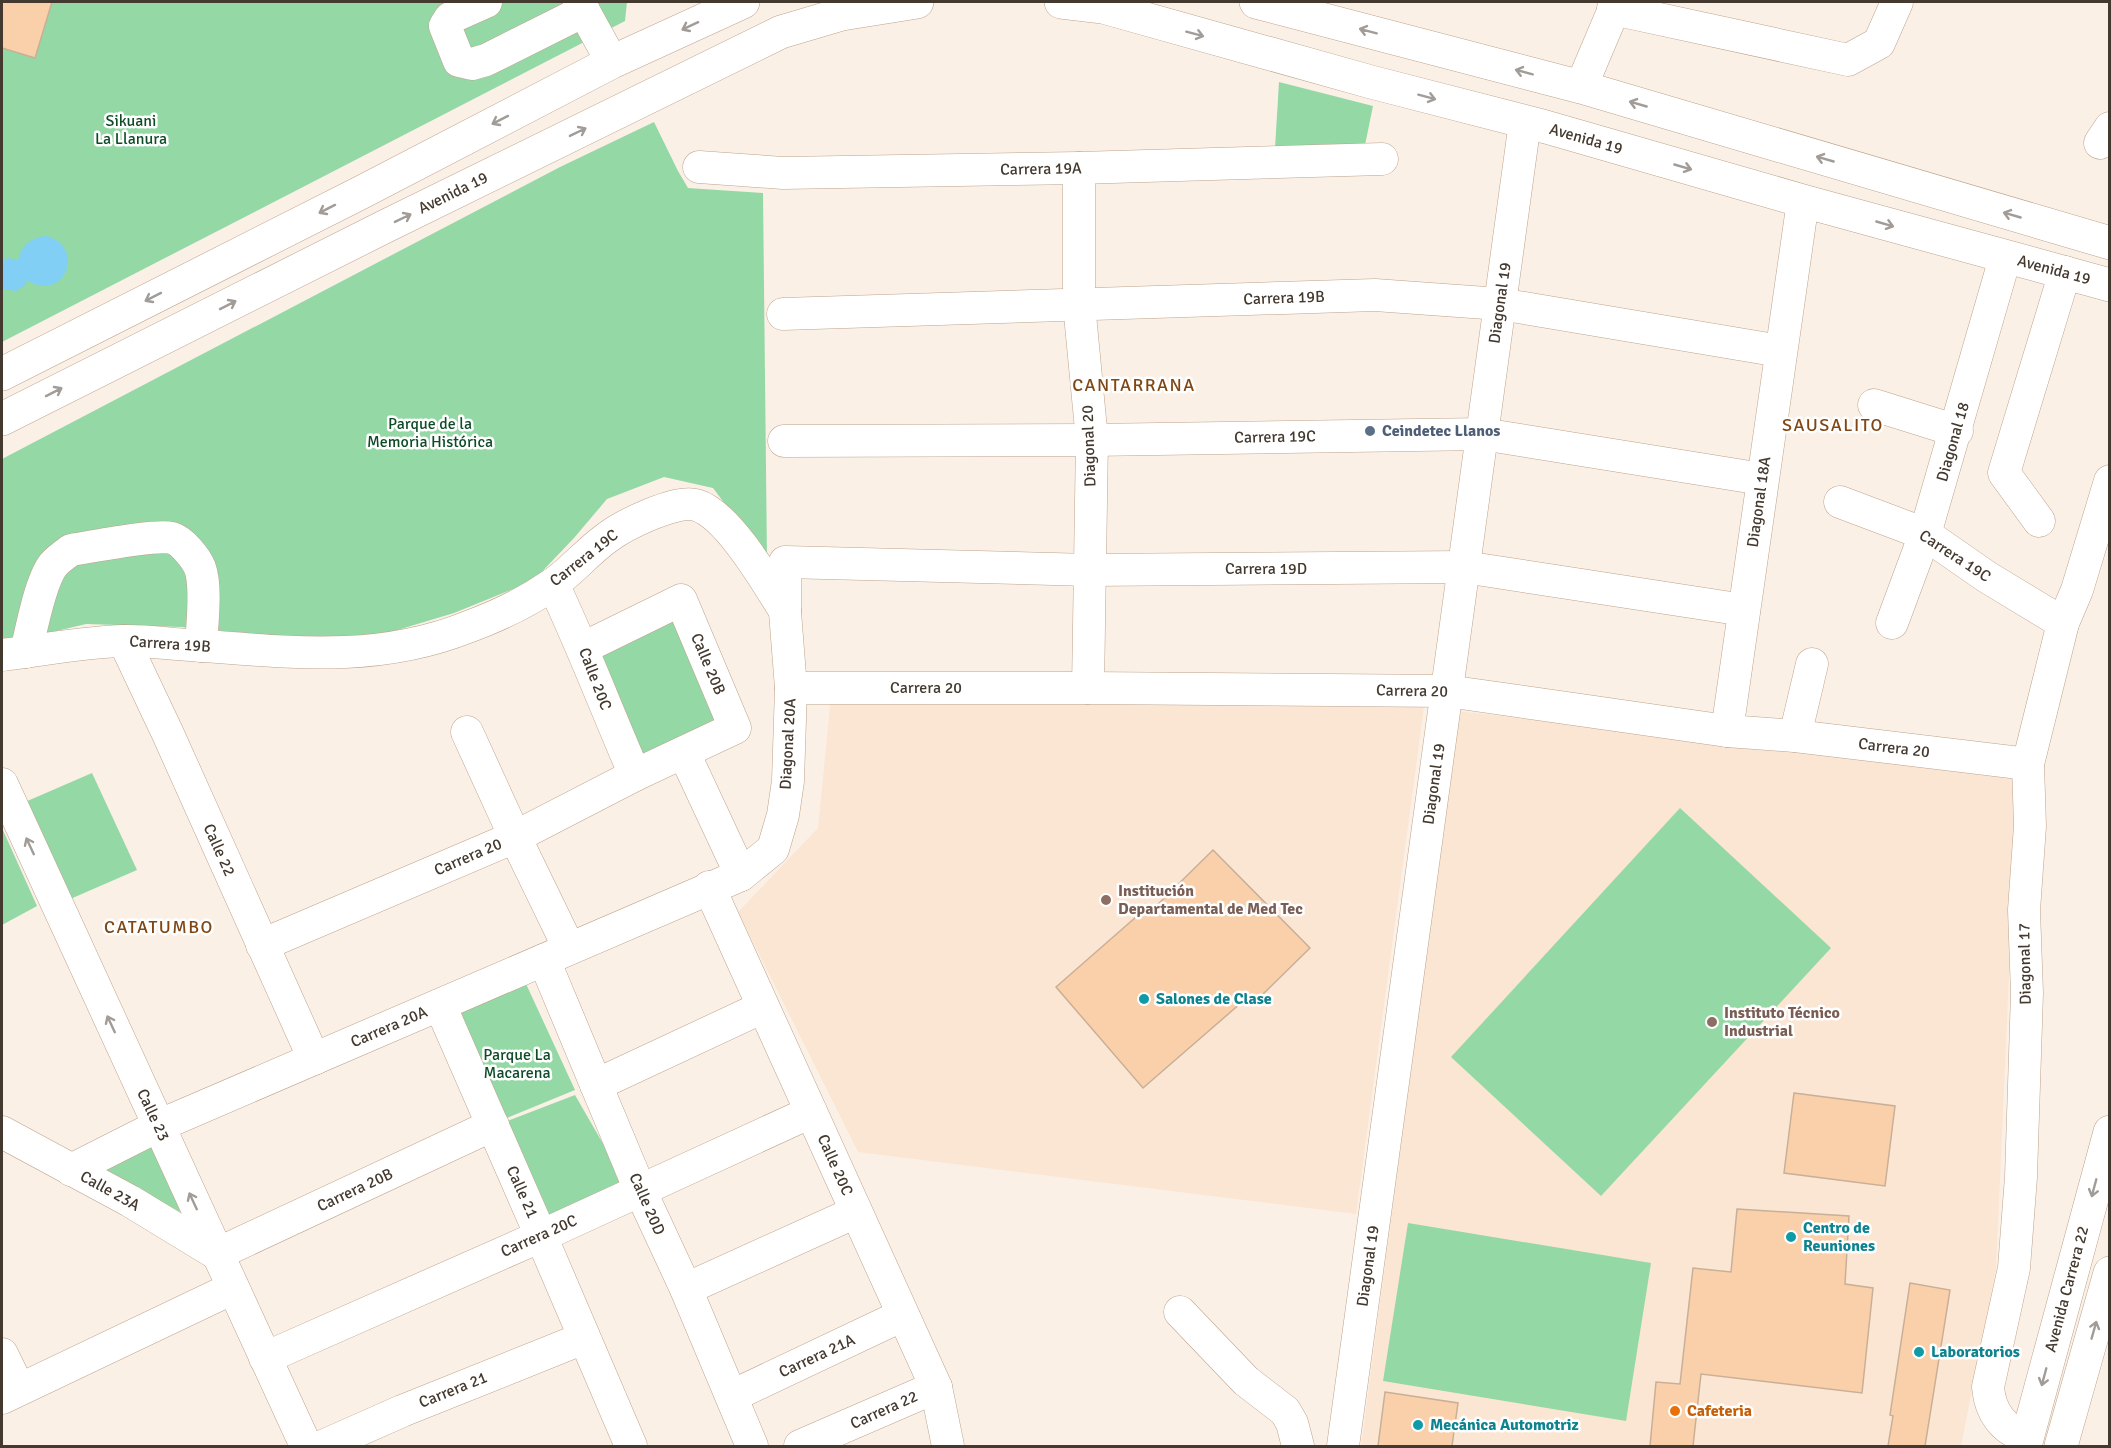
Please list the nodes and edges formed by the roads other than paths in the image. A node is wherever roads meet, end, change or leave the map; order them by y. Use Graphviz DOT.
graph roads {
  1 [pos="486,2"];
  2 [pos="743,2"];
  3 [pos="917,2"];
  4 [pos="1061,2"];
  5 [pos="1256,2"];
  6 [pos="1896,2"];
  7 [pos="1103,4"];
  8 [pos="1615,5"];
  9 [pos="582,6"];
  10 [pos="612,62"];
  11 [pos="1581,87"];
  12 [pos="1525,122"];
  13 [pos="1382,159"];
  14 [pos="699,167"];
  15 [pos="1079,168"];
  16 [pos="1803,201"];
  17 [pos="2109,243"];
  18 [pos="2006,258"];
  19 [pos="2065,272"];
  20 [pos="2109,285"];
  21 [pos="1079,304"];
  22 [pos="1500,304"];
  23 [pos="783,314"];
  24 [pos="1780,351"];
  25 [pos="2,374"];
  26 [pos="1874,405"];
  27 [pos="2,419"];
  28 [pos="1957,431"];
  29 [pos="1482,434"];
  30 [pos="1092,440"];
  31 [pos="784,441"];
  32 [pos="1762,479"];
  33 [pos="2109,481"];
  34 [pos="1840,502"];
  35 [pos="2039,521"];
  36 [pos="1926,534"];
  37 [pos="785,562"];
  38 [pos="1464,567"];
  39 [pos="1090,570"];
  40 [pos="554,584"];
  41 [pos="1744,610"];
  42 [pos="785,612"];
  43 [pos="1893,623"];
  44 [pos="2063,623"];
  45 [pos="124,640"];
  46 [pos="201,646"];
  47 [pos="583,648"];
  48 [pos="14,653"];
  49 [pos="339,654"];
  50 [pos="1812,664"];
  51 [pos="791,688"];
  52 [pos="1088,688"];
  53 [pos="1447,691"];
  54 [pos="735,728"];
  55 [pos="1727,731"];
  56 [pos="467,732"];
  57 [pos="1795,736"];
  58 [pos="684,753"];
  59 [pos="2028,764"];
  60 [pos="635,775"];
  61 [pos="2,784"];
  62 [pos="515,837"];
  63 [pos="741,875"];
  64 [pos="709,887"];
  65 [pos="262,945"];
  66 [pos="557,954"];
  67 [pos="440,1005"];
  68 [pos="763,1007"];
  69 [pos="314,1059"];
  70 [pos="596,1084"];
  71 [pos="811,1112"];
  72 [pos="493,1125"];
  73 [pos="158,1126"];
  74 [pos="2,1132"];
  75 [pos="2109,1132"];
  76 [pos="71,1170"];
  77 [pos="640,1190"];
  78 [pos="856,1212"];
  79 [pos="541,1236"];
  80 [pos="217,1254"];
  81 [pos="2109,1274"];
  82 [pos="233,1288"];
  83 [pos="686,1289"];
  84 [pos="1180,1312"];
  85 [pos="903,1315"];
  86 [pos="584,1338"];
  87 [pos="2,1354"];
  88 [pos="266,1358"];
  89 [pos="936,1387"];
  90 [pos="10,1394"];
  91 [pos="732,1396"];
  92 [pos="2026,1442"];
  93 [pos="626,1445"];
  94 [pos="306,1446"];
  95 [pos="323,1446"];
  96 [pos="752,1446"];
  97 [pos="800,1446"];
  98 [pos="948,1446"];
  99 [pos="1298,1446"];
  100 [pos="1343,1446"];
  101 [pos="2061,1446"];
  1 -- 9 [label="street"];
  2 -- 10 [label="main road, one-way"];
  27 -- 3 [label="main road, Avenida 19, one-way"];
  4 -- 7 [label="main road, Avenida 19"];
  11 -- 5 [label="main road, one-way"];
  6 -- 8 [label="street"];
  7 -- 12 [label="main road, Avenida 19, one-way"];
  8 -- 11 [label="street"];
  9 -- 10 [label="street"];
  10 -- 25 [label="main road, one-way"];
  17 -- 11 [label="main road, one-way"];
  12 -- 16 [label="main road, Avenida 19, one-way"];
  12 -- 22 [label="street, Diagonal 19"];
  13 -- 15 [label="street, Carrera 19A"];
  14 -- 15 [label="street, Carrera 19A"];
  15 -- 21 [label="street, Diagonal 20"];
  16 -- 18 [label="main road, Avenida 19, one-way"];
  16 -- 24 [label="street, Diagonal 18A"];
  18 -- 19 [label="main road, Avenida 19"];
  18 -- 28 [label="street, Diagonal 18"];
  19 -- 20 [label="main road, Avenida 19"];
  19 -- 35 [label="street"];
  21 -- 22 [label="street, Carrera 19B"];
  21 -- 23 [label="street, Carrera 19B"];
  21 -- 30 [label="street, Diagonal 20"];
  22 -- 24 [label="street, Carrera 19B"];
  22 -- 29 [label="street, Diagonal 19"];
  24 -- 32 [label="street, Diagonal 18A"];
  26 -- 28 [label="street"];
  28 -- 36 [label="street, Diagonal 18"];
  29 -- 30 [label="street, Carrera 19C"];
  29 -- 32 [label="street, Carrera 19C"];
  29 -- 38 [label="street, Diagonal 19"];
  30 -- 31 [label="street, Carrera 19C"];
  30 -- 39 [label="street, Diagonal 20"];
  32 -- 41 [label="street, Diagonal 18A"];
  33 -- 44 [label="street, Diagonal 17"];
  34 -- 36 [label="street, Carrera 19C"];
  36 -- 43 [label="street, Diagonal 18"];
  36 -- 44 [label="street, Carrera 19C"];
  37 -- 39 [label="street, Carrera 19D"];
  37 -- 42 [label="street, Diagonal 20A"];
  38 -- 39 [label="street, Carrera 19D"];
  38 -- 41 [label="street, Carrera 19D"];
  38 -- 53 [label="street, Diagonal 19"];
  39 -- 52 [label="street, Diagonal 20"];
  40 -- 42 [label="street, Carrera 19C"];
  40 -- 47 [label="street, Calle 20C"];
  40 -- 49 [label="street, Carrera 19C"];
  41 -- 55 [label="street, Diagonal 18A"];
  42 -- 51 [label="street, Diagonal 20A"];
  44 -- 59 [label="street, Diagonal 17"];
  45 -- 46 [label="street, Carrera 19B"];
  45 -- 48 [label="street, Carrera 19B"];
  45 -- 65 [label="street, Calle 22"];
  46 -- 48 [label="street"];
  46 -- 49 [label="street, Carrera 19B"];
  47 -- 54 [label="street, Calle 20B"];
  47 -- 60 [label="street, Calle 20C"];
  50 -- 57 [label="street"];
  51 -- 52 [label="street, Carrera 20"];
  51 -- 63 [label="street, Diagonal 20A"];
  52 -- 53 [label="street, Carrera 20"];
  53 -- 55 [label="street, Carrera 20"];
  53 -- 100 [label="street, Diagonal 19"];
  54 -- 58 [label="street, Carrera 20"];
  55 -- 57 [label="street, Carrera 20"];
  56 -- 62 [label="street, Calle 20D"];
  57 -- 59 [label="street, Carrera 20"];
  58 -- 60 [label="street, Carrera 20"];
  58 -- 63 [label="street"];
  59 -- 92 [label="street, Diagonal 17"];
  60 -- 62 [label="street, Carrera 20"];
  73 -- 61 [label="street, Calle 23, one-way"];
  62 -- 65 [label="street, Carrera 20"];
  62 -- 66 [label="street, Calle 20D"];
  63 -- 64 [label="street, Diagonal 20A"];
  64 -- 66 [label="street, Carrera 20A"];
  64 -- 68 [label="street, Calle 20C"];
  65 -- 69 [label="street, Calle 22"];
  66 -- 67 [label="street, Carrera 20A"];
  66 -- 70 [label="street, Calle 20D"];
  67 -- 69 [label="street, Carrera 20A"];
  67 -- 72 [label="street, Calle 21"];
  68 -- 70 [label="street"];
  68 -- 71 [label="street, Calle 20C"];
  69 -- 73 [label="street, Carrera 20A"];
  70 -- 77 [label="street, Calle 20D"];
  71 -- 77 [label="street, Carrera 20C"];
  71 -- 78 [label="street, Calle 20C"];
  72 -- 79 [label="street, Calle 21"];
  72 -- 80 [label="street, Carrera 20B"];
  73 -- 76 [label="street, Carrera 20A"];
  80 -- 73 [label="street, Calle 23, one-way"];
  74 -- 76 [label="street, Calle 23A"];
  75 -- 92 [label="main road, Avenida Carrera 22, one-way"];
  76 -- 80 [label="street, Calle 23A"];
  77 -- 79 [label="street, Carrera 20C"];
  77 -- 83 [label="street, Calle 20D"];
  78 -- 83 [label="street"];
  78 -- 85 [label="street, Calle 20C"];
  79 -- 86 [label="street, Calle 21"];
  79 -- 88 [label="street, Carrera 20C"];
  80 -- 82 [label="street, Calle 23"];
  101 -- 81 [label="main road, one-way"];
  82 -- 88 [label="street, Calle 23"];
  82 -- 90 [label="street"];
  83 -- 91 [label="street, Calle 20D"];
  84 -- 99 [label="street"];
  85 -- 89 [label="street, Calle 20C"];
  85 -- 91 [label="street, Carrera 21A"];
  86 -- 93 [label="street, Calle 21"];
  86 -- 95 [label="street, Carrera 21"];
  87 -- 90 [label="street"];
  88 -- 94 [label="street, Calle 23"];
  89 -- 97 [label="street, Carrera 22"];
  89 -- 98 [label="street, Calle 20C"];
  91 -- 96 [label="street, Calle 20D"];
}
